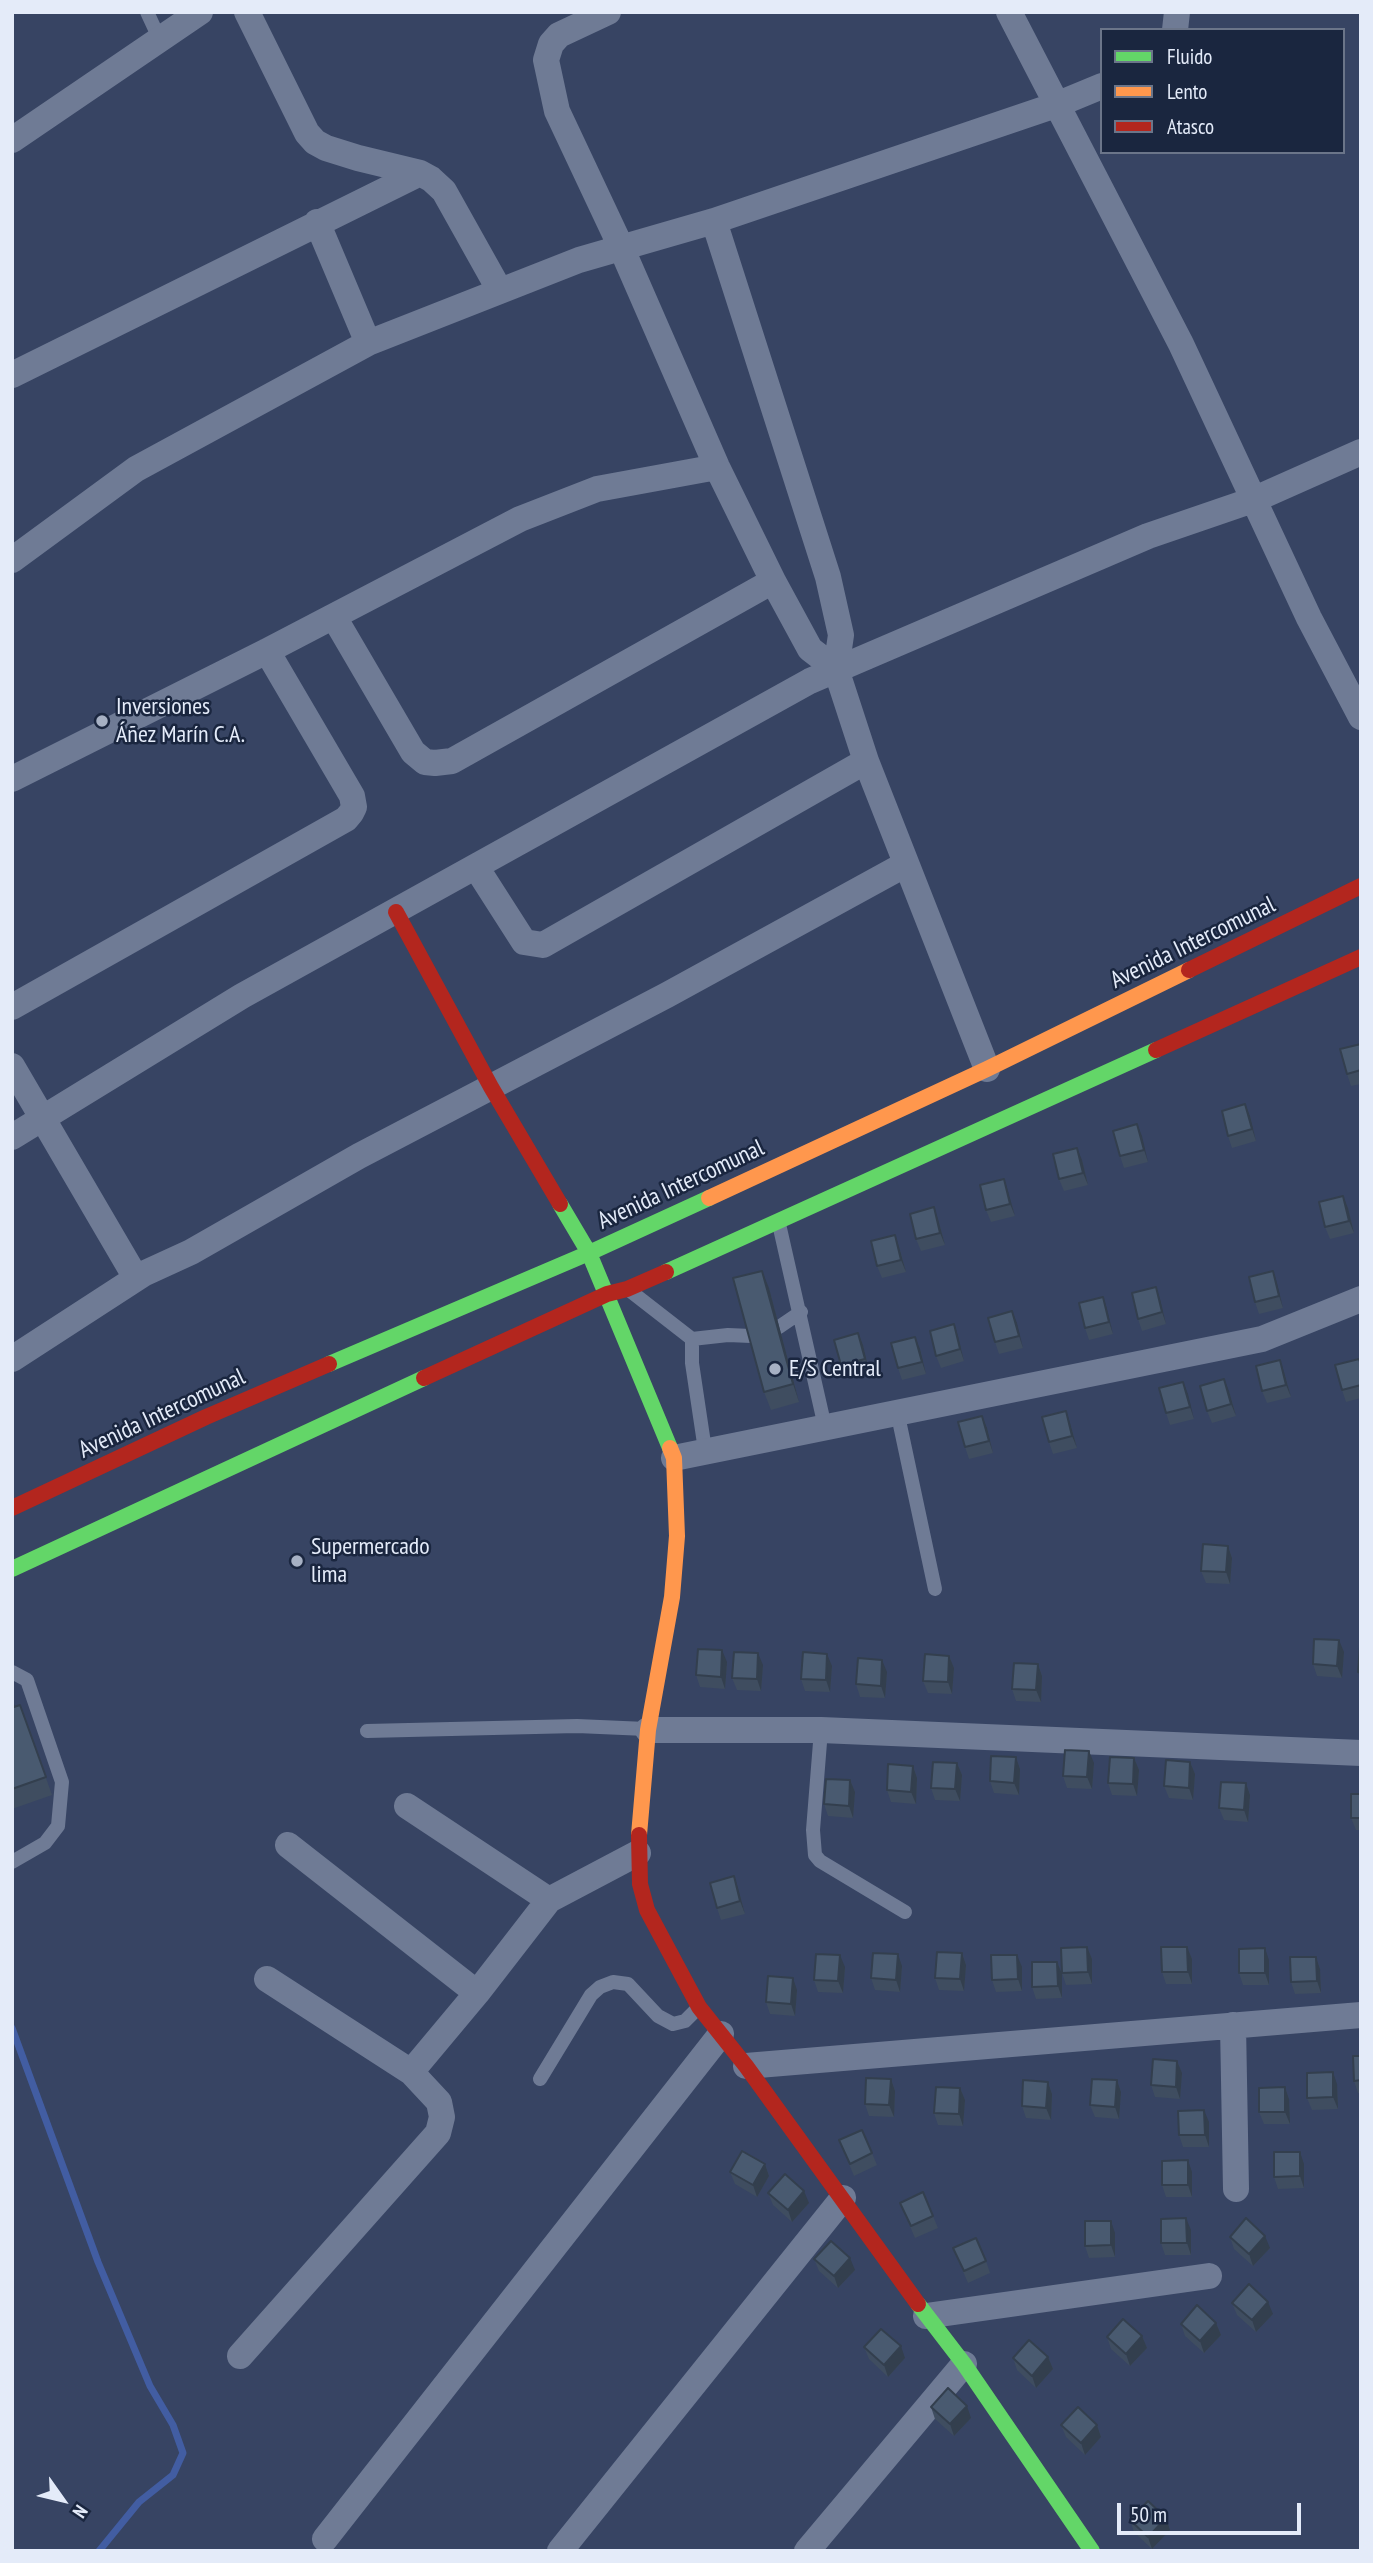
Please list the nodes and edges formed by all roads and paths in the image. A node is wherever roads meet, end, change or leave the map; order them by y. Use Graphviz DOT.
graph roads {
  1 [pos="147,12"];
  2 [pos="200,12"];
  3 [pos="247,12"];
  4 [pos="608,12"];
  5 [pos="1009,12"];
  6 [pos="160,40"];
  7 [pos="1100,87"];
  8 [pos="1056,105"];
  9 [pos="12,140"];
  10 [pos="420,173"];
  11 [pos="714,221"];
  12 [pos="317,222"];
  13 [pos="621,247"];
  14 [pos="500,291"];
  15 [pos="368,343"];
  16 [pos="12,375"];
  17 [pos="1361,452"];
  18 [pos="717,467"];
  19 [pos="1253,500"];
  20 [pos="12,559"];
  21 [pos="772,581"];
  22 [pos="334,617"];
  23 [pos="267,651"];
  24 [pos="836,669"];
  25 [pos="1361,717"];
  26 [pos="866,761"];
  27 [pos="12,779"];
  28 [pos="906,863"];
  29 [pos="476,867"];
  30 [pos="1361,886"];
  31 [pos="396,912"];
  32 [pos="1361,957"];
  33 [pos="12,1007"];
  34 [pos="12,1066"];
  35 [pos="987,1069"];
  36 [pos="491,1087"];
  37 [pos="43,1119"];
  38 [pos="12,1138"];
  39 [pos="778,1219"];
  40 [pos="589,1253"];
  41 [pos="135,1278"];
  42 [pos="627,1289"];
  43 [pos="607,1294"];
  44 [pos="1361,1299"];
  45 [pos="801,1312"];
  46 [pos="779,1326"];
  47 [pos="751,1336"];
  48 [pos="692,1339"];
  49 [pos="12,1359"];
  50 [pos="897,1411"];
  51 [pos="825,1427"];
  52 [pos="705,1450"];
  53 [pos="674,1458"];
  54 [pos="12,1508"];
  55 [pos="12,1569"];
  56 [pos="935,1589"];
  57 [pos="12,1672"];
  58 [pos="648,1730"];
  59 [pos="821,1730"];
  60 [pos="367,1731"];
  61 [pos="1361,1753"];
  62 [pos="407,1806"];
  63 [pos="288,1845"];
  64 [pos="638,1853"];
  65 [pos="12,1863"];
  66 [pos="548,1900"];
  67 [pos="905,1912"];
  68 [pos="267,1979"];
  69 [pos="477,1993"];
  70 [pos="699,2007"];
  71 [pos="1361,2015"];
  72 [pos="1233,2025"];
  73 [pos="721,2034"];
  74 [pos="746,2066"];
  75 [pos="411,2072"];
  76 [pos="540,2080"];
  77 [pos="1236,2189"];
  78 [pos="843,2198"];
  79 [pos="1209,2276"];
  80 [pos="926,2316"];
  81 [pos="240,2356"];
  82 [pos="964,2364"];
  83 [pos="326,2539"];
  84 [pos="559,2551"];
  85 [pos="807,2551"];
  86 [pos="1092,2551"];
  1 -- 6 [label="lane"];
  2 -- 6 [label="street"];
  3 -- 10 [label="street"];
  4 -- 13 [label="street"];
  5 -- 8 [label="street"];
  6 -- 9 [label="street"];
  7 -- 8 [label="street"];
  8 -- 11 [label="street"];
  8 -- 19 [label="street"];
  10 -- 12 [label="street"];
  10 -- 14 [label="street"];
  11 -- 13 [label="street"];
  11 -- 24 [label="street"];
  12 -- 15 [label="street"];
  12 -- 16 [label="street"];
  13 -- 14 [label="street"];
  13 -- 18 [label="street"];
  14 -- 15 [label="street"];
  15 -- 20 [label="street"];
  17 -- 19 [label="street"];
  18 -- 21 [label="street"];
  18 -- 22 [label="street"];
  19 -- 24 [label="street"];
  19 -- 25 [label="street"];
  21 -- 22 [label="street"];
  21 -- 24 [label="street"];
  22 -- 23 [label="street"];
  23 -- 27 [label="street"];
  23 -- 33 [label="street"];
  24 -- 26 [label="street"];
  24 -- 29 [label="street"];
  26 -- 28 [label="street"];
  26 -- 29 [label="street"];
  28 -- 35 [label="street"];
  28 -- 36 [label="street"];
  29 -- 31 [label="street"];
  30 -- 35 [label="main road, Avenida Intercomunal"];
  31 -- 36 [label="main road"];
  31 -- 37 [label="street"];
  32 -- 39 [label="main road"];
  34 -- 37 [label="street"];
  35 -- 40 [label="main road, Avenida Intercomunal"];
  36 -- 40 [label="main road"];
  36 -- 41 [label="street"];
  37 -- 38 [label="street"];
  37 -- 41 [label="street"];
  39 -- 42 [label="main road"];
  39 -- 45 [label="lane"];
  40 -- 43 [label="main road"];
  40 -- 54 [label="main road, Avenida Intercomunal"];
  41 -- 49 [label="street"];
  42 -- 43 [label="main road"];
  42 -- 48 [label="lane"];
  43 -- 53 [label="main road"];
  43 -- 55 [label="main road"];
  44 -- 50 [label="street"];
  45 -- 46 [label="lane"];
  45 -- 51 [label="lane"];
  47 -- 48 [label="lane"];
  48 -- 52 [label="lane"];
  50 -- 51 [label="street"];
  50 -- 56 [label="lane"];
  51 -- 52 [label="street"];
  52 -- 53 [label="street"];
  53 -- 58 [label="main road"];
  57 -- 65 [label="lane"];
  58 -- 59 [label="street"];
  58 -- 60 [label="lane"];
  58 -- 64 [label="main road"];
  59 -- 61 [label="street"];
  59 -- 67 [label="lane"];
  62 -- 66 [label="street"];
  63 -- 69 [label="street"];
  64 -- 66 [label="street"];
  64 -- 70 [label="main road"];
  66 -- 69 [label="street"];
  68 -- 75 [label="street"];
  69 -- 75 [label="street"];
  70 -- 73 [label="main road"];
  70 -- 76 [label="lane"];
  71 -- 72 [label="street"];
  72 -- 74 [label="street"];
  72 -- 77 [label="street"];
  73 -- 74 [label="main road"];
  73 -- 83 [label="street"];
  74 -- 78 [label="main road"];
  75 -- 81 [label="street"];
  78 -- 80 [label="main road"];
  78 -- 84 [label="street"];
  79 -- 80 [label="street"];
  80 -- 82 [label="main road"];
  82 -- 85 [label="street"];
  82 -- 86 [label="main road"];
}
